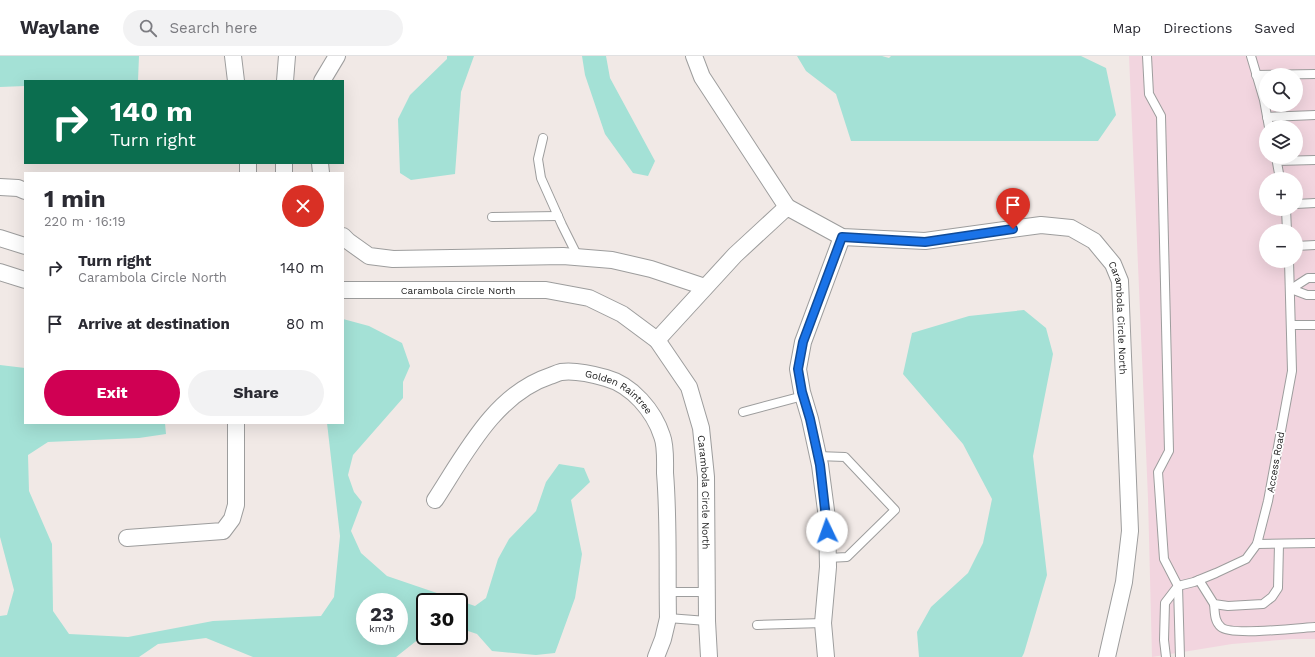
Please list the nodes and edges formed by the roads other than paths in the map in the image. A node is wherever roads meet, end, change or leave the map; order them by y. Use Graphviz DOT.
graph roads {
  1 [pos="233,56"];
  2 [pos="282,56"];
  3 [pos="287,56"];
  4 [pos="337,56"];
  5 [pos="694,56"];
  6 [pos="1147,56"];
  7 [pos="1251,56"];
  8 [pos="1315,74"];
  9 [pos="1256,75"];
  10 [pos="236,80"];
  11 [pos="284,80"];
  12 [pos="284,80"];
  13 [pos="323,80"];
  14 [pos="1315,116"];
  15 [pos="1267,117"];
  16 [pos="1268,120"];
  17 [pos="543,138"];
  18 [pos="1303,160"];
  19 [pos="1315,160"];
  20 [pos="0,187"];
  21 [pos="24,191"];
  22 [pos="1315,203"];
  23 [pos="1303,204"];
  24 [pos="787,207"];
  25 [pos="558,216"];
  26 [pos="492,217"];
  27 [pos="344,237"];
  28 [pos="842,237"];
  29 [pos="0,238"];
  30 [pos="1315,245"];
  31 [pos="24,246"];
  32 [pos="1303,246"];
  33 [pos="578,257"];
  34 [pos="1290,268"];
  35 [pos="0,272"];
  36 [pos="1315,278"];
  37 [pos="24,280"];
  38 [pos="705,287"];
  39 [pos="1291,289"];
  40 [pos="344,290"];
  41 [pos="1315,294"];
  42 [pos="1315,324"];
  43 [pos="1291,325"];
  44 [pos="657,340"];
  45 [pos="803,396"];
  46 [pos="743,412"];
  47 [pos="236,424"];
  48 [pos="818,456"];
  49 [pos="435,500"];
  50 [pos="127,538"];
  51 [pos="1315,543"];
  52 [pos="1257,544"];
  53 [pos="1279,544"];
  54 [pos="828,558"];
  55 [pos="1199,580"];
  56 [pos="1178,586"];
  57 [pos="667,592"];
  58 [pos="707,592"];
  59 [pos="1214,604"];
  60 [pos="668,618"];
  61 [pos="707,621"];
  62 [pos="823,623"];
  63 [pos="757,625"];
  64 [pos="1315,627"];
  65 [pos="656,657"];
  66 [pos="709,657"];
  67 [pos="826,657"];
  68 [pos="1107,657"];
  69 [pos="1166,657"];
  70 [pos="1180,657"];
  1 -- 10 [label="street"];
  2 -- 11 [label="street"];
  3 -- 12 [label="street"];
  4 -- 13 [label="street"];
  5 -- 24 [label="street"];
  6 -- 56 [label="lane"];
  7 -- 9 [label="lane"];
  8 -- 9 [label="lane"];
  9 -- 15 [label="lane"];
  14 -- 15 [label="lane"];
  15 -- 16 [label="lane"];
  17 -- 25 [label="lane"];
  18 -- 19 [label="lane"];
  20 -- 21 [label="street"];
  22 -- 23 [label="lane"];
  24 -- 28 [label="street, Carambola Circle North"];
  24 -- 38 [label="street"];
  25 -- 26 [label="lane"];
  25 -- 33 [label="lane"];
  27 -- 33 [label="street"];
  28 -- 45 [label="street"];
  28 -- 68 [label="street, Carambola Circle North"];
  29 -- 31 [label="street"];
  30 -- 32 [label="lane"];
  33 -- 38 [label="street"];
  34 -- 39 [label="lane, Access Road"];
  35 -- 37 [label="street"];
  36 -- 39 [label="lane"];
  38 -- 44 [label="street"];
  39 -- 41 [label="lane"];
  39 -- 43 [label="lane, Access Road"];
  40 -- 44 [label="street, Carambola Circle North"];
  42 -- 43 [label="lane"];
  43 -- 52 [label="lane, Access Road"];
  44 -- 58 [label="street, Carambola Circle North"];
  45 -- 46 [label="lane"];
  45 -- 48 [label="street"];
  47 -- 50 [label="street"];
  48 -- 54 [label="street"];
  48 -- 54 [label="lane"];
  49 -- 57 [label="street, Golden Raintree"];
  51 -- 53 [label="lane"];
  52 -- 53 [label="lane"];
  52 -- 55 [label="lane, Access Road"];
  53 -- 59 [label="lane"];
  54 -- 62 [label="street"];
  55 -- 56 [label="lane, Access Road"];
  55 -- 59 [label="lane"];
  56 -- 69 [label="lane"];
  56 -- 70 [label="lane"];
  57 -- 58 [label="lane"];
  57 -- 60 [label="street, Golden Raintree"];
  58 -- 61 [label="street, Carambola Circle North"];
  59 -- 64 [label="lane"];
  60 -- 61 [label="lane"];
  60 -- 65 [label="street, Golden Raintree"];
  61 -- 66 [label="street, Carambola Circle North"];
  62 -- 63 [label="lane"];
  62 -- 67 [label="street"];
}
